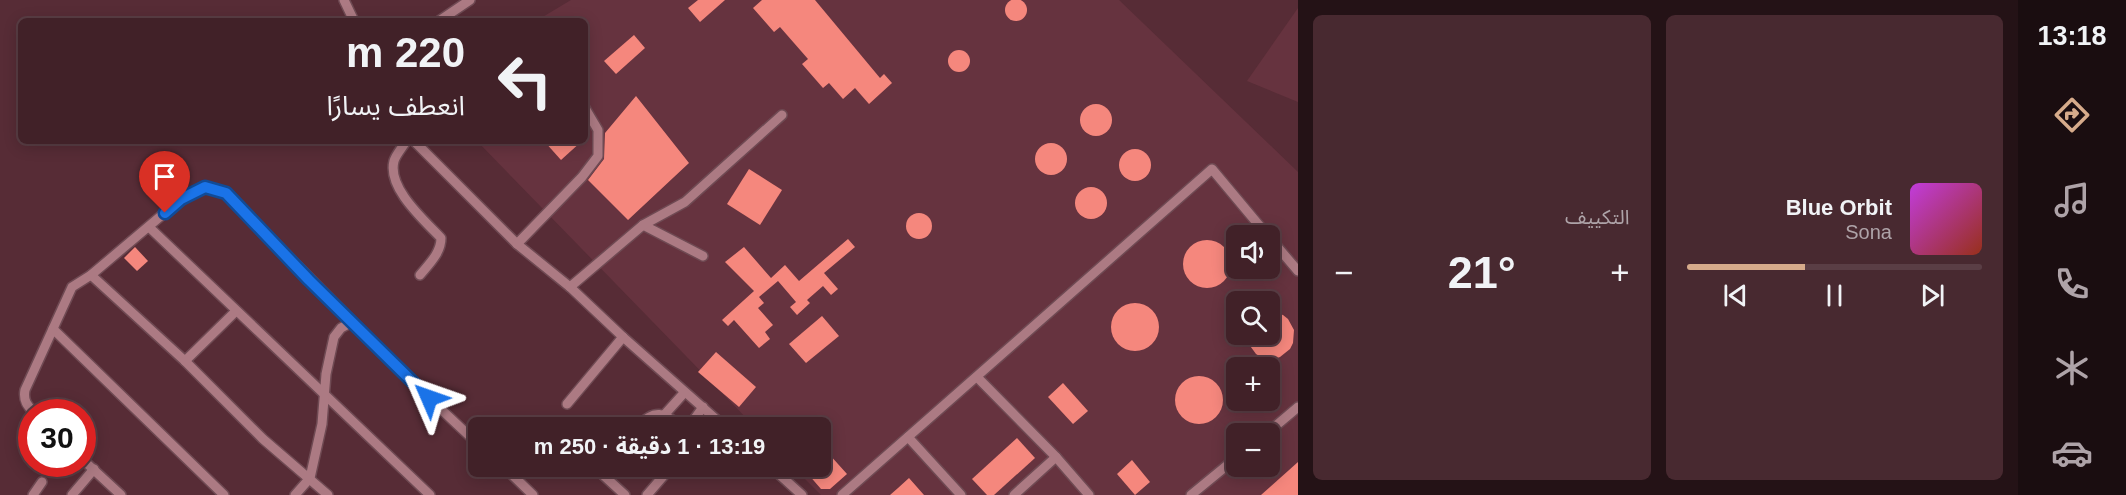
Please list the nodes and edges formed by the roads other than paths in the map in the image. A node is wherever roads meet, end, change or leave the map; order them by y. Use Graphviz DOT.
graph roads {
  1 [pos="344,0"];
  2 [pos="470,0"];
  3 [pos="353,18"];
  4 [pos="443,18"];
  5 [pos="588,113"];
  6 [pos="782,115"];
  7 [pos="404,144"];
  8 [pos="417,144"];
  9 [pos="643,225"];
  10 [pos="1259,225"];
  11 [pos="149,227"];
  12 [pos="517,244"];
  13 [pos="1280,250"];
  14 [pos="703,256"];
  15 [pos="1298,271"];
  16 [pos="91,275"];
  17 [pos="420,275"];
  18 [pos="570,287"];
  19 [pos="236,311"];
  20 [pos="352,322"];
  21 [pos="53,329"];
  22 [pos="623,337"];
  23 [pos="185,361"];
  24 [pos="977,377"];
  25 [pos="684,393"];
  26 [pos="324,395"];
  27 [pos="25,399"];
  28 [pos="567,404"];
  29 [pos="703,407"];
  30 [pos="1298,408"];
  31 [pos="665,414"];
  32 [pos="648,417"];
  33 [pos="669,417"];
  34 [pos="696,417"];
  35 [pos="714,417"];
  36 [pos="1280,423"];
  37 [pos="468,435"];
  38 [pos="908,437"];
  39 [pos="1056,458"];
  40 [pos="1226,466"];
  41 [pos="96,471"];
  42 [pos="87,477"];
  43 [pos="514,477"];
  44 [pos="605,477"];
  45 [pos="663,477"];
  46 [pos="782,477"];
  47 [pos="310,478"];
  48 [pos="42,482"];
  49 [pos="33,495"];
  50 [pos="72,495"];
  51 [pos="121,495"];
  52 [pos="224,495"];
  53 [pos="295,495"];
  54 [pos="328,495"];
  55 [pos="430,495"];
  56 [pos="533,495"];
  57 [pos="625,495"];
  58 [pos="647,495"];
  59 [pos="802,495"];
  60 [pos="842,495"];
  61 [pos="961,495"];
  62 [pos="1014,495"];
  63 [pos="1089,495"];
  64 [pos="1191,495"];
  1 -- 3 [label="street"];
  2 -- 4 [label="street"];
  5 -- 12 [label="street"];
  6 -- 9 [label="street"];
  7 -- 17 [label="street"];
  8 -- 12 [label="street"];
  9 -- 14 [label="street"];
  9 -- 18 [label="street"];
  10 -- 24 [label="street"];
  11 -- 16 [label="street"];
  11 -- 19 [label="street"];
  11 -- 20 [label="street"];
  12 -- 18 [label="street"];
  13 -- 15 [label="street"];
  16 -- 21 [label="street"];
  16 -- 23 [label="street"];
  18 -- 22 [label="street"];
  19 -- 23 [label="street"];
  19 -- 26 [label="street"];
  20 -- 26 [label="street"];
  20 -- 37 [label="street"];
  21 -- 27 [label="street"];
  21 -- 52 [label="street"];
  22 -- 25 [label="street"];
  22 -- 28 [label="street"];
  23 -- 47 [label="street"];
  24 -- 38 [label="street"];
  24 -- 39 [label="street"];
  25 -- 29 [label="street"];
  25 -- 31 [label="street"];
  26 -- 47 [label="street"];
  26 -- 55 [label="street"];
  29 -- 34 [label="street"];
  29 -- 35 [label="street"];
  30 -- 36 [label="street"];
  31 -- 32 [label="street"];
  31 -- 33 [label="street"];
  38 -- 60 [label="street"];
  38 -- 61 [label="street"];
  39 -- 62 [label="street"];
  39 -- 63 [label="street"];
  40 -- 64 [label="street"];
  41 -- 51 [label="street"];
  42 -- 50 [label="street"];
  43 -- 56 [label="street"];
  44 -- 57 [label="street"];
  45 -- 58 [label="street"];
  46 -- 59 [label="street"];
  47 -- 53 [label="street"];
  47 -- 54 [label="street"];
  48 -- 49 [label="street"];
}
